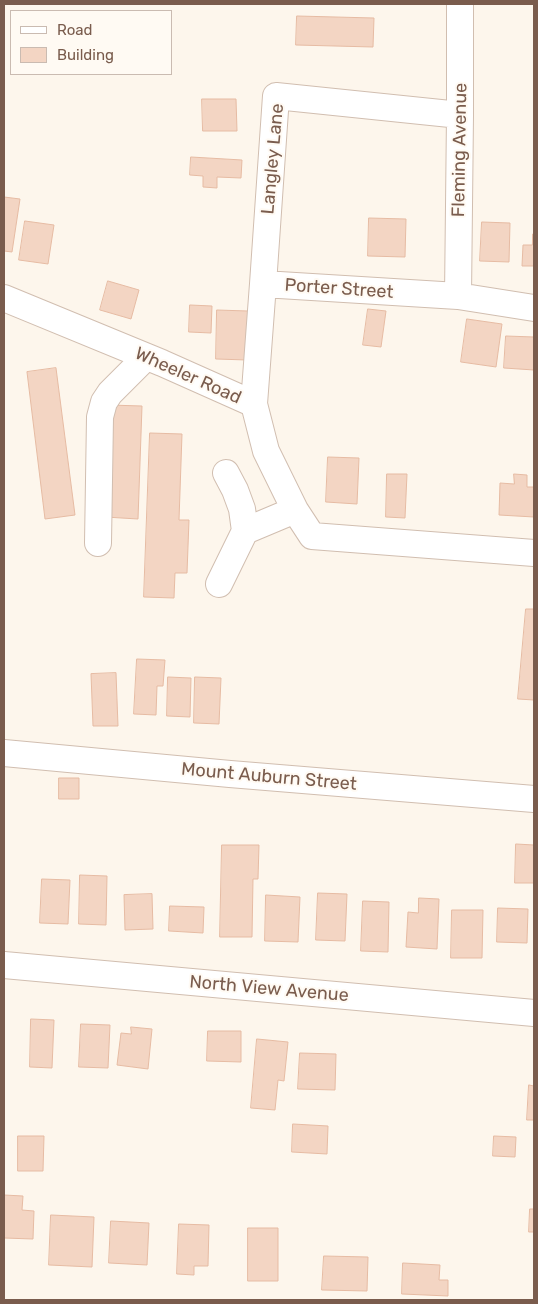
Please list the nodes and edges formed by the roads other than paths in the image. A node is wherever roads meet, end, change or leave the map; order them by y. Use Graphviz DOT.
graph roads {
  1 [pos="460,4"];
  2 [pos="460,115"];
  3 [pos="264,284"];
  4 [pos="458,296"];
  5 [pos="4,298"];
  6 [pos="534,308"];
  7 [pos="146,357"];
  8 [pos="254,404"];
  9 [pos="226,473"];
  10 [pos="295,510"];
  11 [pos="245,531"];
  12 [pos="98,543"];
  13 [pos="534,553"];
  14 [pos="219,584"];
  15 [pos="4,753"];
  16 [pos="534,799"];
  17 [pos="4,965"];
  18 [pos="534,1013"];
  1 -- 2 [label="street, Fleming Avenue"];
  2 -- 3 [label="street, Langley Lane"];
  2 -- 4 [label="street, Fleming Avenue"];
  3 -- 4 [label="street, Porter Street"];
  3 -- 8 [label="street, Porter Street"];
  4 -- 6 [label="street, Porter Street"];
  5 -- 7 [label="street, Wheeler Road"];
  7 -- 8 [label="street, Wheeler Road"];
  7 -- 12 [label="street"];
  8 -- 10 [label="street, Wheeler Road"];
  9 -- 11 [label="street"];
  10 -- 11 [label="street"];
  10 -- 13 [label="street, Wheeler Road"];
  11 -- 14 [label="street"];
  15 -- 16 [label="street, Mount Auburn Street"];
  17 -- 18 [label="street, North View Avenue"];
}
